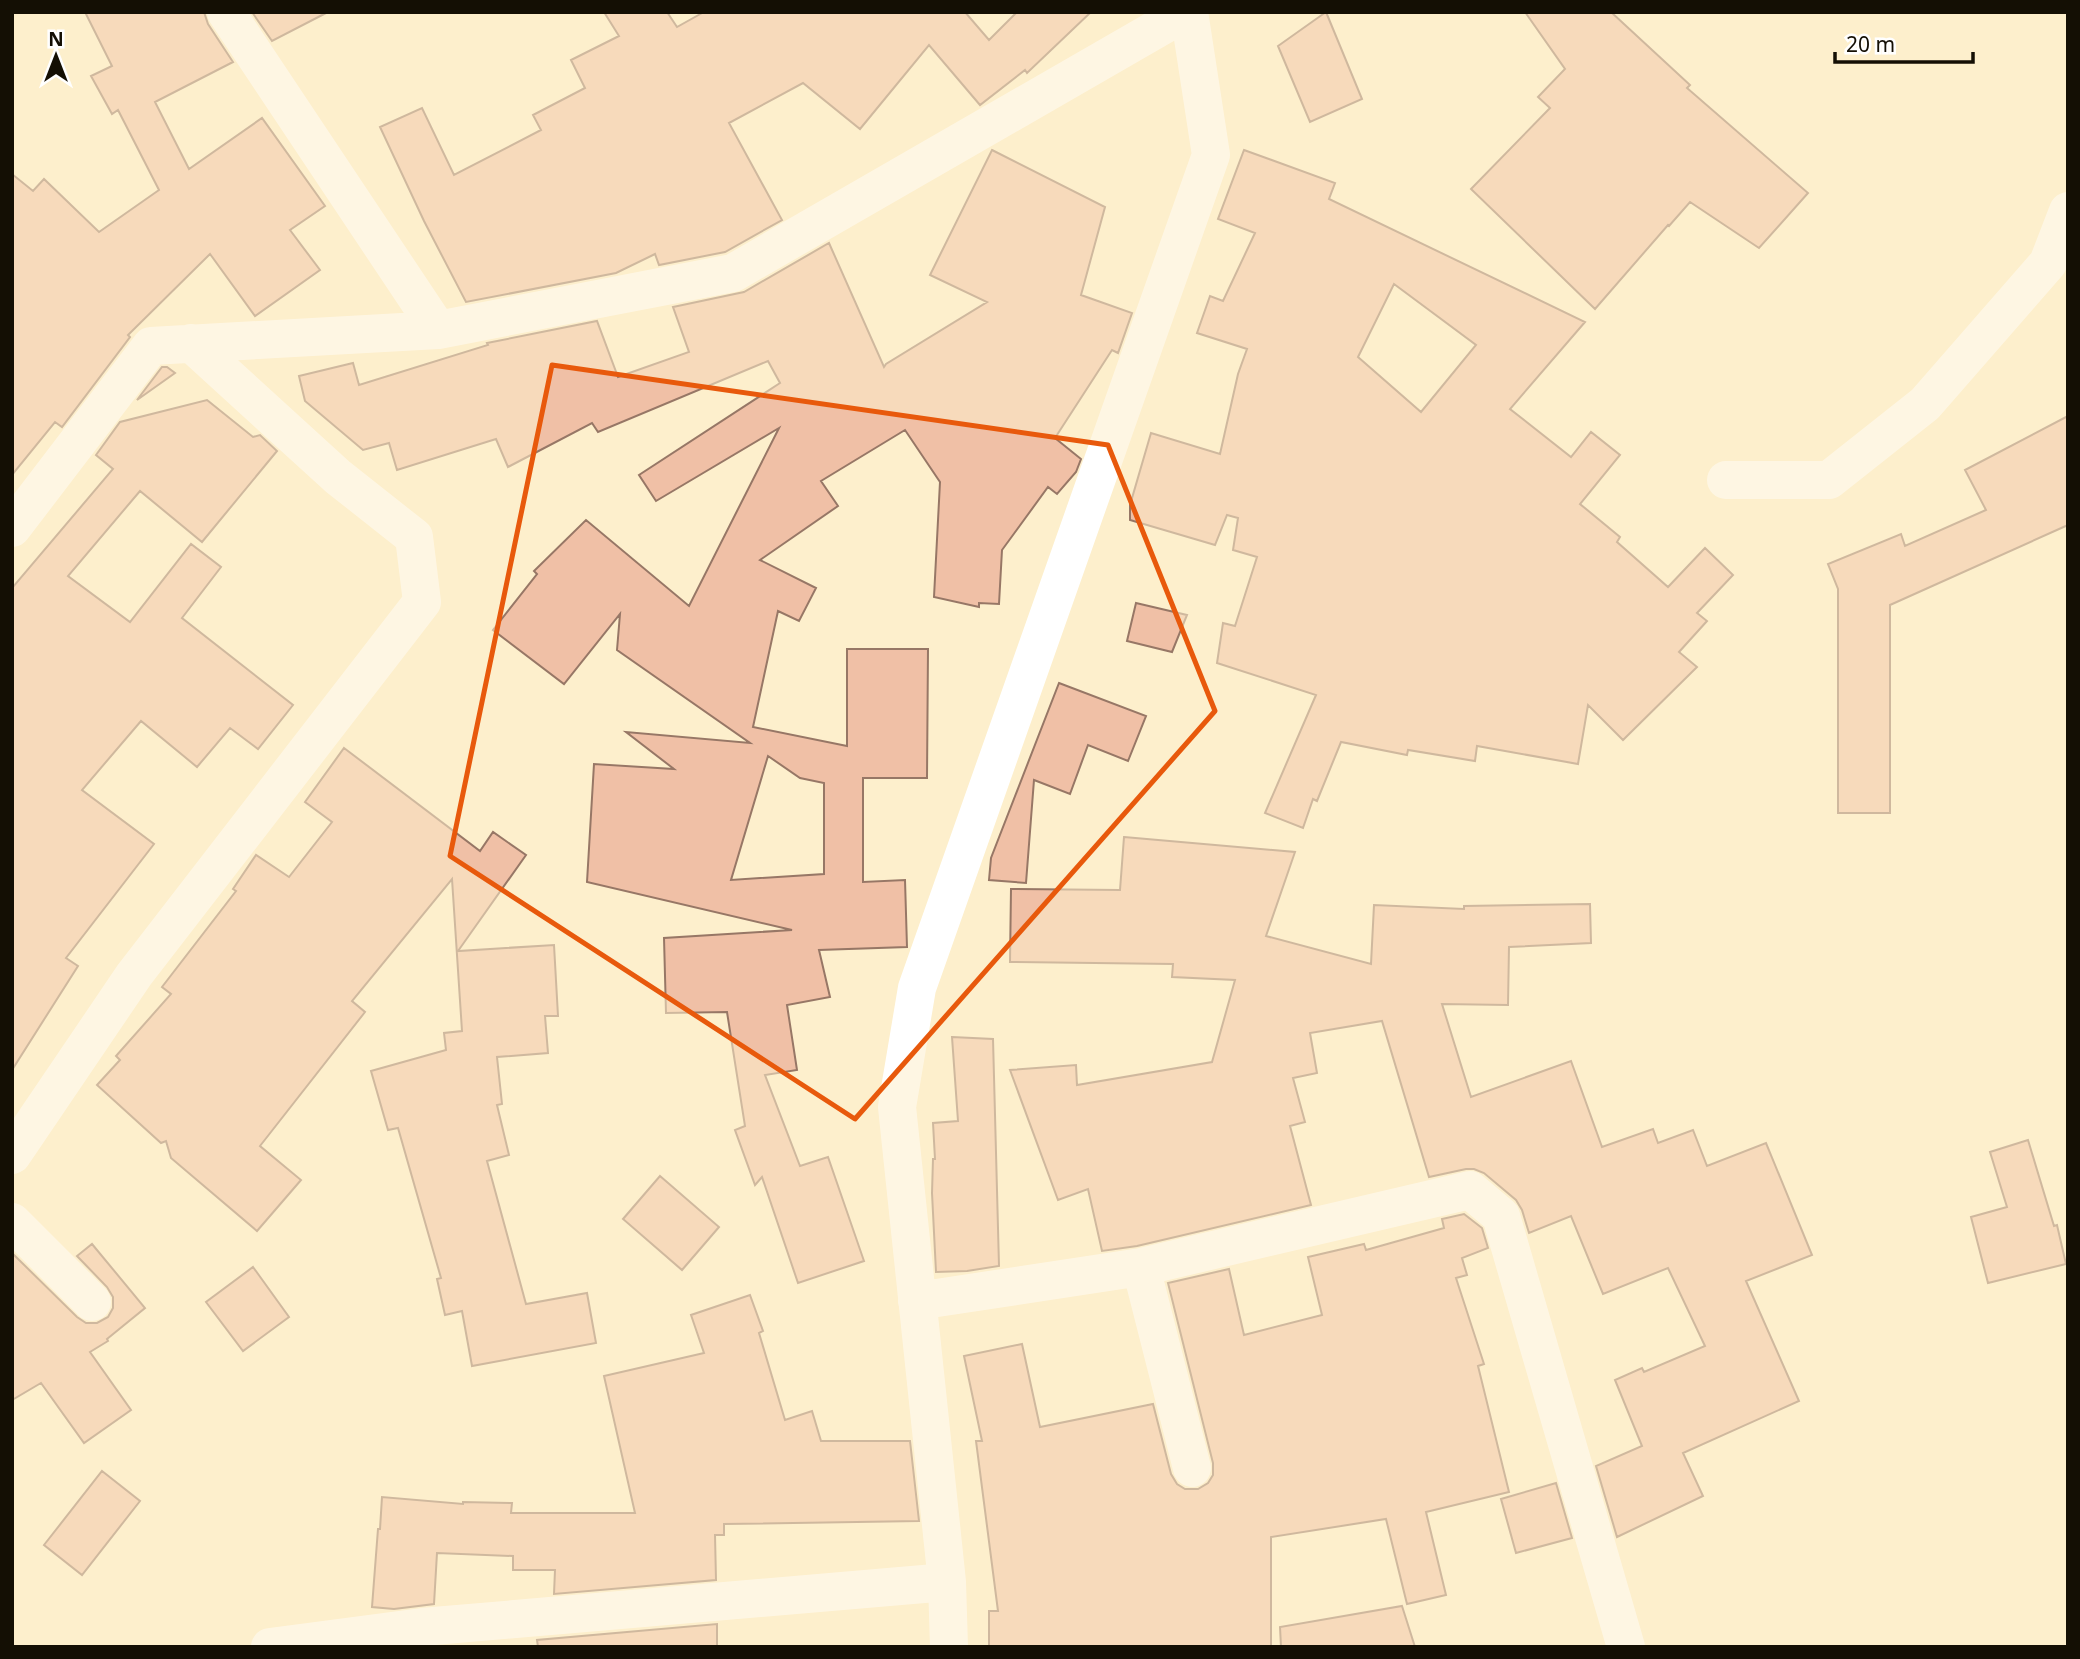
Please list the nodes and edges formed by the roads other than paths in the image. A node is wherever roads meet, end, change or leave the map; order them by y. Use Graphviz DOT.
graph roads {
  1 [pos="226,12"];
  2 [pos="1187,12"];
  3 [pos="2068,211"];
  4 [pos="438,330"];
  5 [pos="191,343"];
  6 [pos="1726,480"];
  7 [pos="12,528"];
  8 [pos="12,1155"];
  9 [pos="12,1222"];
  10 [pos="1141,1268"];
  11 [pos="917,1301"];
  12 [pos="92,1302"];
  13 [pos="1192,1468"];
  14 [pos="947,1582"];
  15 [pos="418,1637"];
  16 [pos="270,1647"];
  17 [pos="949,1647"];
  18 [pos="1626,1647"];
  1 -- 4 [label="street"];
  2 -- 4 [label="street"];
  2 -- 11 [label="street"];
  3 -- 6 [label="street"];
  4 -- 5 [label="street"];
  5 -- 7 [label="street"];
  5 -- 8 [label="street"];
  9 -- 12 [label="street"];
  10 -- 11 [label="street"];
  10 -- 13 [label="street"];
  10 -- 18 [label="street"];
  11 -- 14 [label="street"];
  14 -- 15 [label="street"];
  14 -- 17 [label="street"];
  15 -- 16 [label="street"];
}
